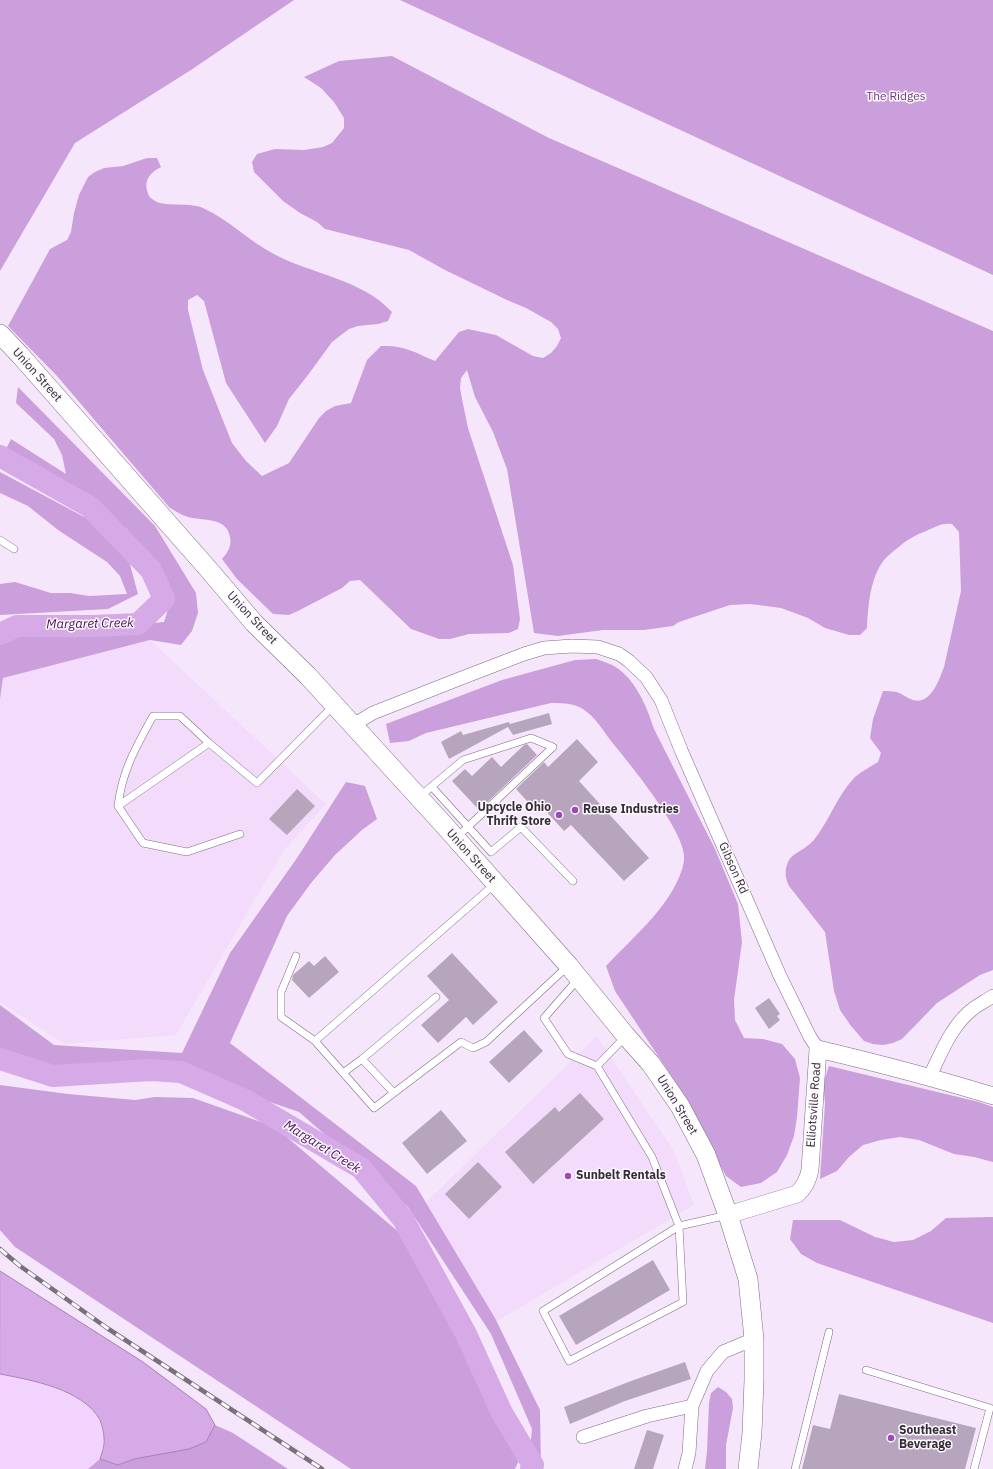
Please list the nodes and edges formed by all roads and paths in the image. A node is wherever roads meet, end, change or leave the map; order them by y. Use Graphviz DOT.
graph roads {
  1 [pos="0,334"];
  2 [pos="0,540"];
  3 [pos="14,549"];
  4 [pos="334,705"];
  5 [pos="353,725"];
  6 [pos="209,743"];
  7 [pos="425,792"];
  8 [pos="118,806"];
  9 [pos="462,832"];
  10 [pos="240,834"];
  11 [pos="485,858"];
  12 [pos="573,881"];
  13 [pos="496,883"];
  14 [pos="296,956"];
  15 [pos="574,972"];
  16 [pos="993,996"];
  17 [pos="436,997"];
  18 [pos="626,1036"];
  19 [pos="316,1041"];
  20 [pos="818,1049"];
  21 [pos="362,1059"];
  22 [pos="597,1066"];
  23 [pos="343,1073"];
  24 [pos="930,1076"];
  25 [pos="394,1093"];
  26 [pos="993,1096"];
  27 [pos="728,1215"];
  28 [pos="679,1226"];
  29 [pos="829,1332"];
  30 [pos="754,1339"];
  31 [pos="866,1370"];
  32 [pos="692,1406"];
  33 [pos="583,1436"];
  34 [pos="685,1469"];
  35 [pos="748,1469"];
  36 [pos="795,1469"];
  37 [pos="974,1469"];
  1 -- 4 [label="main road, Union Street"];
  2 -- 3 [label="lane"];
  4 -- 5 [label="main road, Union Street"];
  4 -- 6 [label="lane"];
  5 -- 7 [label="main road, Union Street"];
  5 -- 20 [label="street, Gibson Rd"];
  6 -- 8 [label="lane"];
  6 -- 8 [label="lane"];
  7 -- 9 [label="main road, Union Street"];
  7 -- 9 [label="lane"];
  8 -- 10 [label="lane"];
  9 -- 11 [label="main road, Union Street"];
  11 -- 12 [label="lane"];
  11 -- 13 [label="main road, Union Street"];
  13 -- 15 [label="main road, Union Street"];
  13 -- 19 [label="lane"];
  14 -- 19 [label="lane"];
  15 -- 18 [label="main road, Union Street"];
  15 -- 22 [label="lane"];
  15 -- 25 [label="lane"];
  16 -- 24 [label="street"];
  17 -- 21 [label="lane"];
  18 -- 22 [label="lane"];
  18 -- 27 [label="main road, Union Street"];
  19 -- 23 [label="lane"];
  20 -- 24 [label="street, Elliotsville Road"];
  20 -- 27 [label="street, Elliotsville Road"];
  21 -- 23 [label="lane"];
  21 -- 25 [label="lane"];
  22 -- 28 [label="lane"];
  23 -- 25 [label="lane"];
  24 -- 26 [label="street, Elliotsville Road"];
  27 -- 28 [label="lane"];
  27 -- 30 [label="main road, Union Street"];
  28 -- 28 [label="lane"];
  29 -- 36 [label="lane"];
  30 -- 32 [label="street"];
  30 -- 35 [label="main road, Union Street"];
  31 -- 37 [label="lane"];
  32 -- 33 [label="street"];
  32 -- 34 [label="street"];
}
